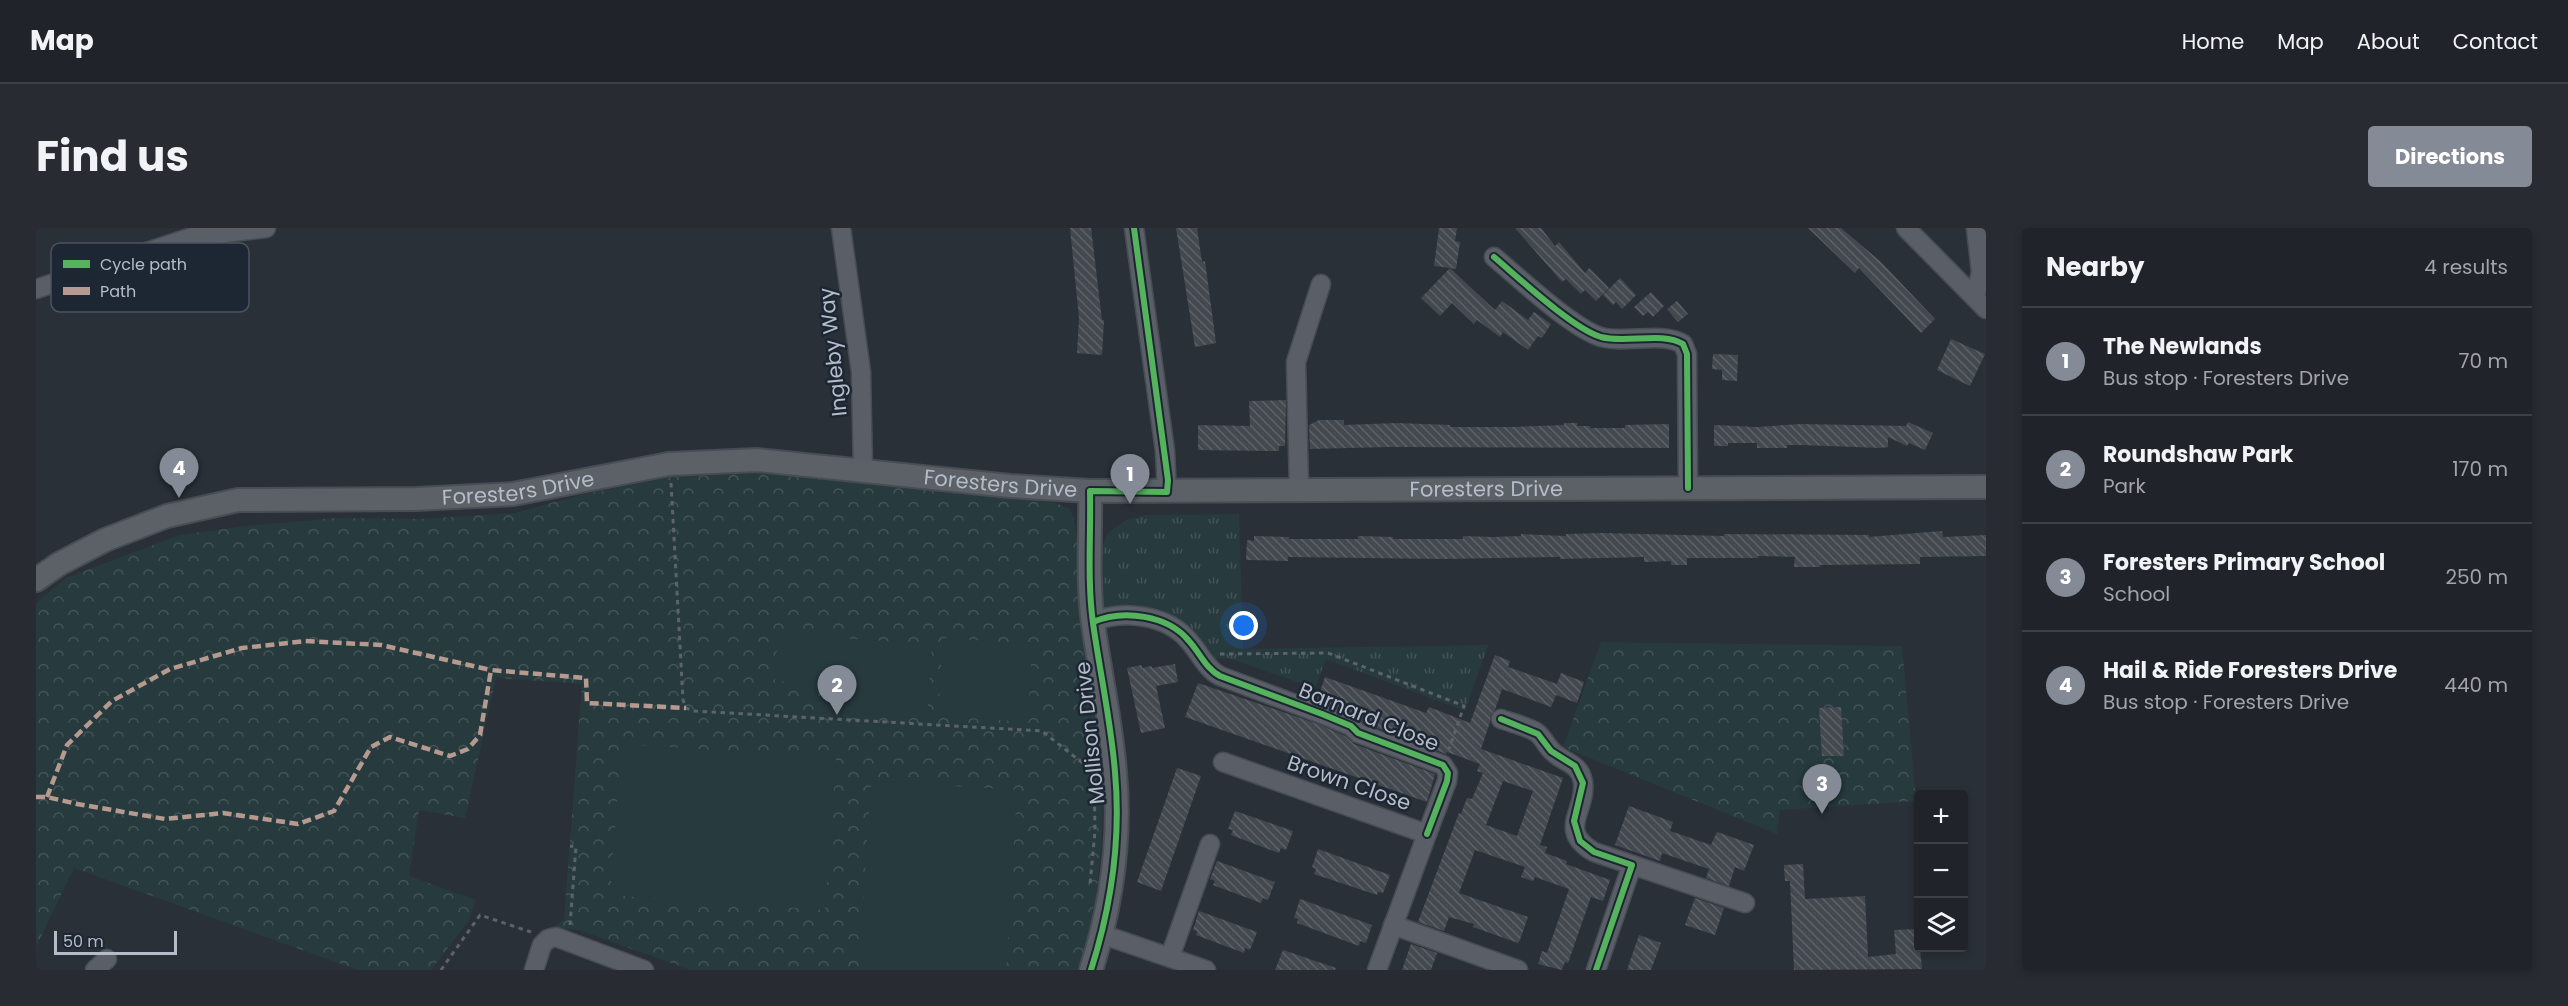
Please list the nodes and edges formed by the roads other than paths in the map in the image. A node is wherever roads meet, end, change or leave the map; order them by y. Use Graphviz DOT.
graph roads {
  1 [pos="266,228"];
  2 [pos="841,228"];
  3 [pos="1134,228"];
  4 [pos="1906,228"];
  5 [pos="1976,228"];
  6 [pos="191,232"];
  7 [pos="161,243"];
  8 [pos="1494,257"];
  9 [pos="51,283"];
  10 [pos="1321,284"];
  11 [pos="36,289"];
  12 [pos="1981,304"];
  13 [pos="863,471"];
  14 [pos="1986,487"];
  15 [pos="1688,488"];
  16 [pos="1299,490"];
  17 [pos="1090,491"];
  18 [pos="1167,492"];
  19 [pos="36,579"];
  20 [pos="1093,622"];
  21 [pos="1501,719"];
  22 [pos="1222,762"];
  23 [pos="1426,834"];
  24 [pos="1210,844"];
  25 [pos="1632,865"];
  26 [pos="1745,903"];
  27 [pos="1393,925"];
  28 [pos="1101,934"];
  29 [pos="1170,957"];
  30 [pos="534,970"];
  31 [pos="644,970"];
  32 [pos="1091,970"];
  33 [pos="1206,970"];
  34 [pos="1377,970"];
  35 [pos="1518,970"];
  36 [pos="1596,970"];
  1 -- 6 [label="street"];
  2 -- 13 [label="street, Ingleby Way"];
  3 -- 18 [label="street"];
  4 -- 12 [label="street"];
  5 -- 12 [label="street"];
  6 -- 7 [label="street"];
  8 -- 15 [label="street"];
  9 -- 11 [label="street"];
  10 -- 16 [label="street"];
  13 -- 17 [label="main road, Foresters Drive"];
  13 -- 19 [label="main road, Foresters Drive"];
  14 -- 15 [label="main road, Foresters Drive"];
  15 -- 16 [label="main road, Foresters Drive"];
  16 -- 18 [label="main road, Foresters Drive"];
  17 -- 18 [label="main road, Foresters Drive"];
  17 -- 20 [label="main road, Mollison Drive"];
  20 -- 23 [label="street, Barnard Close"];
  20 -- 28 [label="main road, Mollison Drive"];
  21 -- 25 [label="street"];
  22 -- 23 [label="street, Brown Close"];
  23 -- 27 [label="street, Brown Close"];
  24 -- 29 [label="street"];
  25 -- 26 [label="street"];
  25 -- 36 [label="street"];
  27 -- 34 [label="street, Brown Close"];
  27 -- 35 [label="street"];
  28 -- 29 [label="street"];
  28 -- 32 [label="main road, Mollison Drive"];
  29 -- 33 [label="street"];
  30 -- 31 [label="street"];
}
